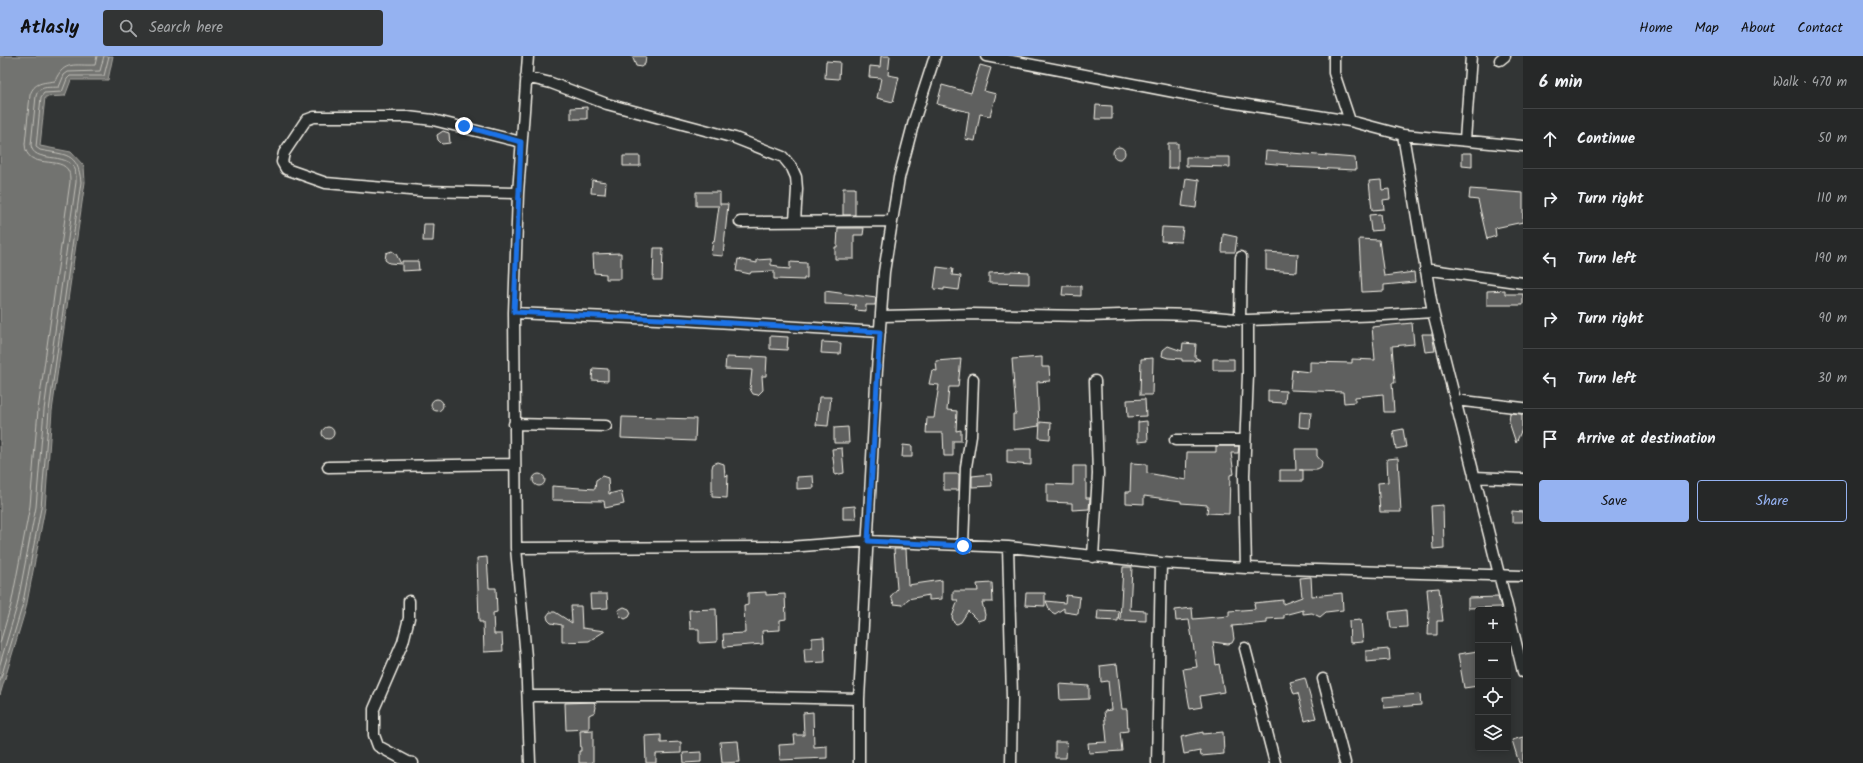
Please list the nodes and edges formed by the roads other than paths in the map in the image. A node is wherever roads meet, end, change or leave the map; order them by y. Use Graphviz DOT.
graph roads {
  1 [pos="528,56"];
  2 [pos="935,56"];
  3 [pos="986,56"];
  4 [pos="1334,56"];
  5 [pos="1471,56"];
  6 [pos="526,77"];
  7 [pos="1350,121"];
  8 [pos="1404,135"];
  9 [pos="1465,140"];
  10 [pos="521,142"];
  11 [pos="1523,146"];
  12 [pos="518,193"];
  13 [pos="795,221"];
  14 [pos="891,221"];
  15 [pos="740,222"];
  16 [pos="1241,257"];
  17 [pos="1425,269"];
  18 [pos="1523,283"];
  19 [pos="514,312"];
  20 [pos="1433,312"];
  21 [pos="882,316"];
  22 [pos="1244,319"];
  23 [pos="880,332"];
  24 [pos="973,379"];
  25 [pos="1095,381"];
  26 [pos="1455,400"];
  27 [pos="1523,408"];
  28 [pos="514,424"];
  29 [pos="606,426"];
  30 [pos="1175,440"];
  31 [pos="1244,440"];
  32 [pos="514,464"];
  33 [pos="328,467"];
  34 [pos="1474,477"];
  35 [pos="1523,479"];
  36 [pos="868,541"];
  37 [pos="963,546"];
  38 [pos="1008,547"];
  39 [pos="516,548"];
  40 [pos="1093,557"];
  41 [pos="1161,563"];
  42 [pos="1246,568"];
  43 [pos="1499,575"];
  44 [pos="1523,576"];
  45 [pos="409,601"];
  46 [pos="1507,607"];
  47 [pos="1511,622"];
  48 [pos="1245,648"];
  49 [pos="1523,672"];
  50 [pos="1323,679"];
  51 [pos="528,696"];
  52 [pos="859,699"];
  53 [pos="413,763"];
  54 [pos="530,763"];
  55 [pos="859,763"];
  56 [pos="1011,763"];
  57 [pos="1157,763"];
  58 [pos="1275,763"];
  59 [pos="1345,763"];
  1 -- 6 [label="street"];
  2 -- 14 [label="street"];
  3 -- 7 [label="street"];
  4 -- 7 [label="street"];
  5 -- 9 [label="street"];
  6 -- 10 [label="street"];
  6 -- 13 [label="street"];
  7 -- 8 [label="street"];
  8 -- 9 [label="street"];
  8 -- 17 [label="street"];
  9 -- 11 [label="street"];
  10 -- 12 [label="street"];
  10 -- 12 [label="street"];
  12 -- 19 [label="street"];
  13 -- 14 [label="street"];
  13 -- 15 [label="street"];
  14 -- 21 [label="street"];
  16 -- 22 [label="street"];
  17 -- 18 [label="street"];
  17 -- 20 [label="street"];
  19 -- 23 [label="street"];
  19 -- 28 [label="street"];
  20 -- 22 [label="street"];
  20 -- 26 [label="street"];
  21 -- 22 [label="street"];
  21 -- 23 [label="street"];
  22 -- 31 [label="street"];
  23 -- 36 [label="street"];
  24 -- 37 [label="street"];
  25 -- 40 [label="street"];
  26 -- 27 [label="street"];
  26 -- 34 [label="street"];
  28 -- 29 [label="street"];
  28 -- 32 [label="street"];
  30 -- 31 [label="street"];
  31 -- 42 [label="street"];
  32 -- 33 [label="street"];
  32 -- 39 [label="street"];
  34 -- 35 [label="street"];
  34 -- 43 [label="street"];
  36 -- 37 [label="street"];
  36 -- 39 [label="street"];
  36 -- 52 [label="street"];
  37 -- 38 [label="street"];
  38 -- 40 [label="street"];
  38 -- 56 [label="street"];
  39 -- 51 [label="street"];
  40 -- 41 [label="street"];
  41 -- 42 [label="street"];
  41 -- 57 [label="street"];
  42 -- 43 [label="street"];
  43 -- 44 [label="street"];
  43 -- 46 [label="street"];
  45 -- 53 [label="street"];
  47 -- 49 [label="street"];
  48 -- 58 [label="street"];
  50 -- 59 [label="street"];
  51 -- 52 [label="street"];
  51 -- 54 [label="street"];
  52 -- 55 [label="street"];
}
